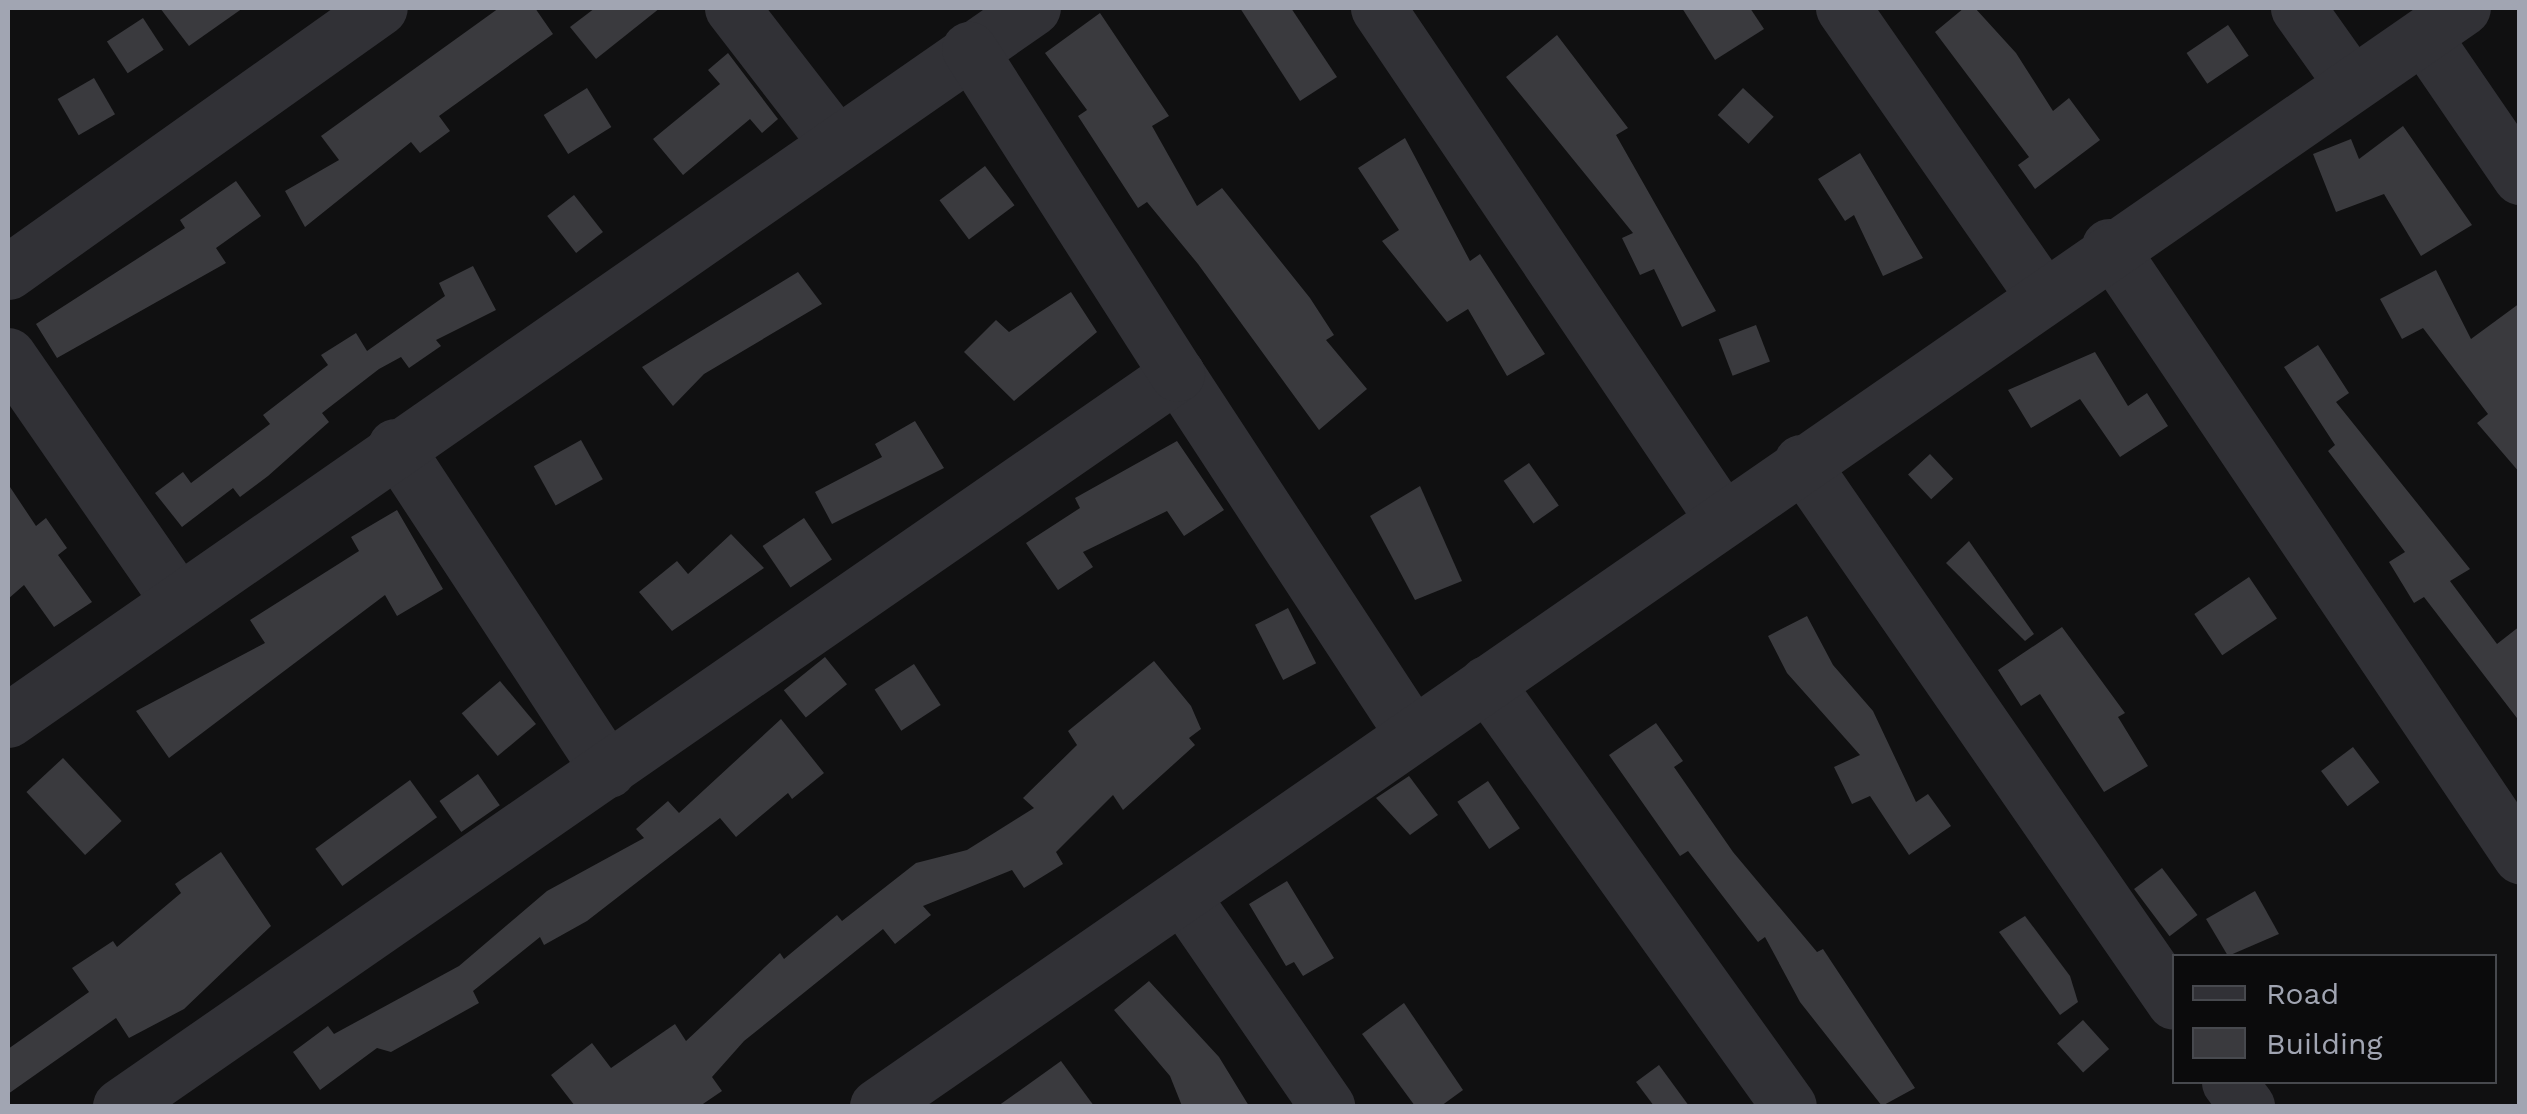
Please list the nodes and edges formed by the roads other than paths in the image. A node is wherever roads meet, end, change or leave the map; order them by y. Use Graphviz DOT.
graph roads {
  1 [pos="380,8"];
  2 [pos="732,8"];
  3 [pos="1033,8"];
  4 [pos="1378,8"];
  5 [pos="1843,8"];
  6 [pos="2298,8"];
  7 [pos="2443,22"];
  8 [pos="970,49"];
  9 [pos="2352,84"];
  10 [pos="834,140"];
  11 [pos="2520,178"];
  12 [pos="2110,246"];
  13 [pos="8,272"];
  14 [pos="2041,293"];
  15 [pos="8,355"];
  16 [pos="1177,374"];
  17 [pos="395,446"];
  18 [pos="1802,462"];
  19 [pos="1720,515"];
  20 [pos="177,598"];
  21 [pos="1486,682"];
  22 [pos="8,720"];
  23 [pos="1412,732"];
  24 [pos="608,770"];
  25 [pos="2520,856"];
  26 [pos="1182,897"];
  27 [pos="2172,999"];
  28 [pos="2230,1084"];
  29 [pos="179,1090"];
  30 [pos="120,1106"];
  31 [pos="877,1106"];
  32 [pos="1327,1106"];
  33 [pos="1789,1106"];
  34 [pos="2247,1106"];
  1 -- 13 [label="street"];
  2 -- 10 [label="street"];
  3 -- 8 [label="street"];
  4 -- 19 [label="street"];
  5 -- 14 [label="street"];
  6 -- 9 [label="street"];
  7 -- 9 [label="street"];
  7 -- 11 [label="street"];
  8 -- 10 [label="street"];
  8 -- 16 [label="street"];
  9 -- 12 [label="street"];
  10 -- 17 [label="street"];
  12 -- 14 [label="street"];
  12 -- 25 [label="street"];
  14 -- 18 [label="street"];
  15 -- 20 [label="street"];
  16 -- 23 [label="street"];
  16 -- 24 [label="street"];
  17 -- 20 [label="street"];
  17 -- 24 [label="street"];
  18 -- 19 [label="street"];
  18 -- 27 [label="street"];
  19 -- 21 [label="street"];
  20 -- 22 [label="street"];
  21 -- 23 [label="street"];
  21 -- 33 [label="street"];
  23 -- 26 [label="street"];
  24 -- 29 [label="street"];
  26 -- 31 [label="street"];
  26 -- 32 [label="street"];
  28 -- 34 [label="street"];
  29 -- 30 [label="street"];
}
